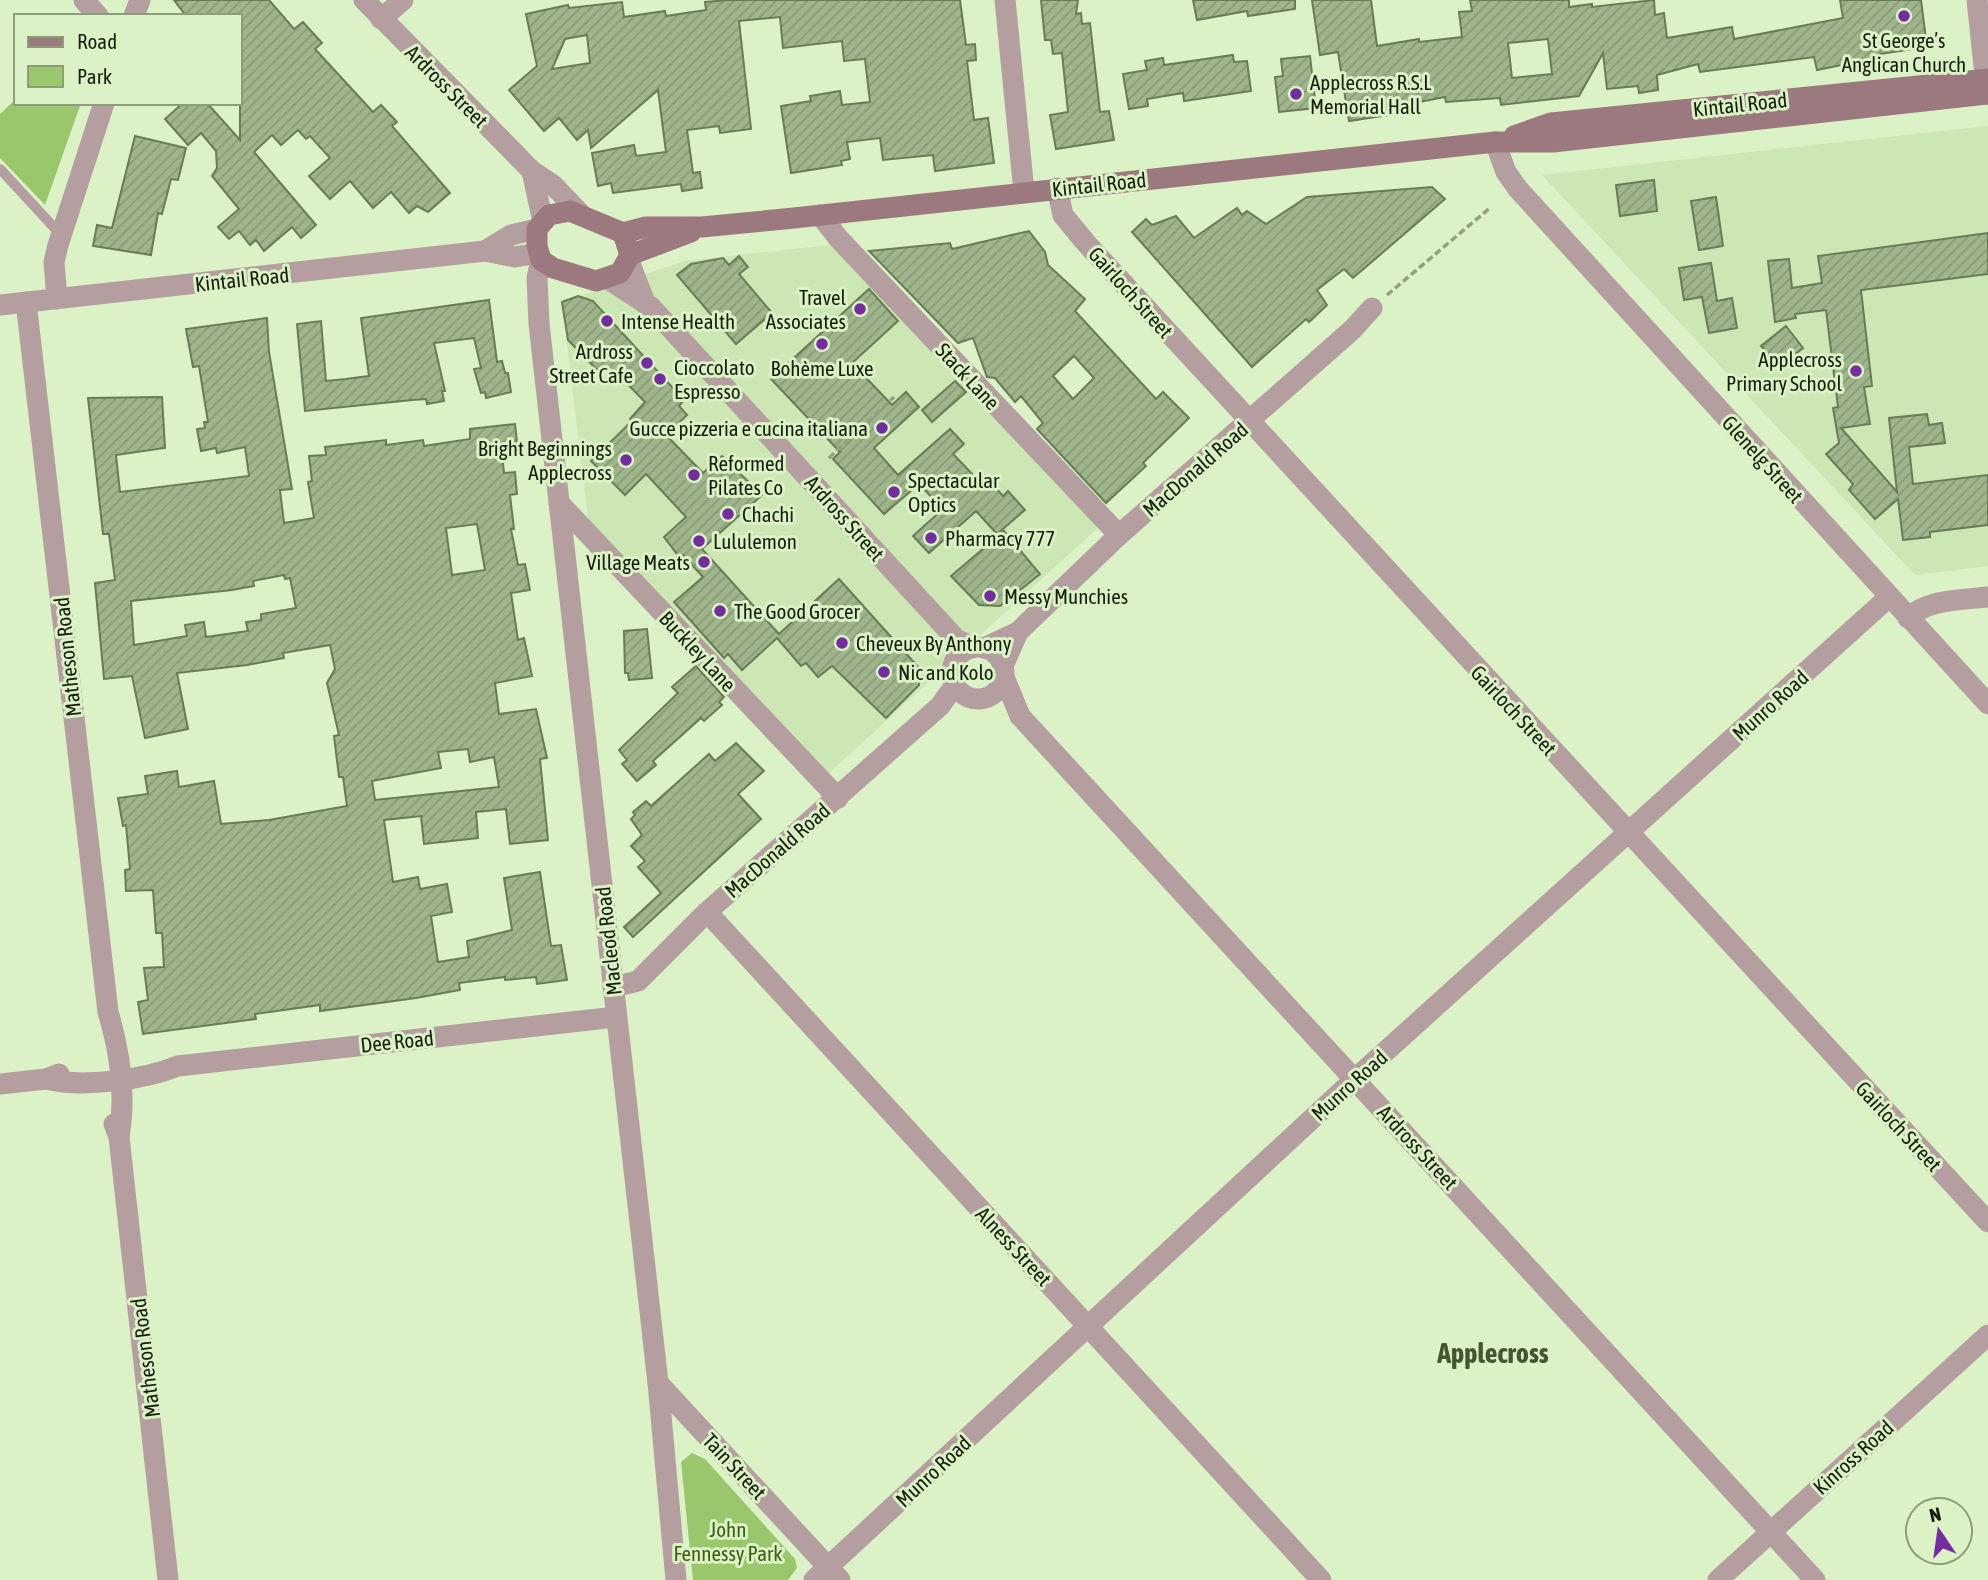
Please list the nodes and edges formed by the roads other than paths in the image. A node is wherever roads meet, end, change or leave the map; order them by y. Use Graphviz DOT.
graph roads {
  1 [pos="83,0"];
  2 [pos="364,0"];
  3 [pos="403,0"];
  4 [pos="1005,0"];
  5 [pos="1977,0"];
  6 [pos="96,14"];
  7 [pos="381,19"];
  8 [pos="1987,87"];
  9 [pos="103,105"];
  10 [pos="1495,142"];
  11 [pos="0,169"];
  12 [pos="532,171"];
  13 [pos="1057,188"];
  14 [pos="1024,192"];
  15 [pos="580,213"];
  16 [pos="820,215"];
  17 [pos="540,226"];
  18 [pos="702,227"];
  19 [pos="623,233"];
  20 [pos="61,235"];
  21 [pos="485,251"];
  22 [pos="540,257"];
  23 [pos="629,258"];
  24 [pos="565,271"];
  25 [pos="608,279"];
  26 [pos="57,299"];
  27 [pos="26,302"];
  28 [pos="539,302"];
  29 [pos="646,304"];
  30 [pos="0,305"];
  31 [pos="1372,308"];
  32 [pos="1249,421"];
  33 [pos="559,503"];
  34 [pos="1119,535"];
  35 [pos="1889,597"];
  36 [pos="1988,597"];
  37 [pos="1908,618"];
  38 [pos="1018,632"];
  39 [pos="968,649"];
  40 [pos="1004,671"];
  41 [pos="967,694"];
  42 [pos="1988,704"];
  43 [pos="1020,716"];
  44 [pos="838,798"];
  45 [pos="1628,834"];
  46 [pos="707,912"];
  47 [pos="613,987"];
  48 [pos="616,1017"];
  49 [pos="114,1072"];
  50 [pos="1355,1079"];
  51 [pos="0,1084"];
  52 [pos="1988,1222"];
  53 [pos="1087,1326"];
  54 [pos="1988,1335"];
  55 [pos="658,1383"];
  56 [pos="1771,1532"];
  57 [pos="828,1576"];
  58 [pos="168,1580"];
  59 [pos="676,1580"];
  60 [pos="1321,1580"];
  61 [pos="1718,1580"];
  62 [pos="1815,1580"];
  1 -- 6 [label="street"];
  2 -- 7 [label="street, Ardross Street"];
  3 -- 7 [label="street"];
  4 -- 14 [label="street"];
  5 -- 8 [label="street"];
  7 -- 12 [label="street, Ardross Street"];
  8 -- 10 [label="main road, Kintail Road"];
  9 -- 20 [label="street"];
  10 -- 13 [label="main road, Kintail Road"];
  10 -- 35 [label="street, Glenelg Street"];
  11 -- 20 [label="lane"];
  12 -- 15 [label="street, Ardross Street"];
  12 -- 17 [label="street"];
  13 -- 14 [label="main road, Kintail Road"];
  13 -- 32 [label="street, Gairloch Street"];
  14 -- 16 [label="main road, Kintail Road"];
  15 -- 17 [label="main road"];
  15 -- 19 [label="main road"];
  16 -- 18 [label="main road, Kintail Road"];
  16 -- 34 [label="street, Stack Lane"];
  17 -- 21 [label="street, Kintail Road"];
  17 -- 22 [label="main road"];
  18 -- 19 [label="main road, Kintail Road"];
  18 -- 23 [label="main road, Kintail Road"];
  19 -- 23 [label="main road"];
  20 -- 26 [label="street"];
  21 -- 22 [label="street, Kintail Road"];
  21 -- 26 [label="street, Kintail Road"];
  22 -- 24 [label="main road"];
  22 -- 28 [label="street, Macleod Road"];
  23 -- 25 [label="main road"];
  23 -- 29 [label="street, Ardross Street"];
  24 -- 25 [label="main road"];
  24 -- 28 [label="street"];
  25 -- 29 [label="street, Ardross Street"];
  26 -- 27 [label="street, Kintail Road"];
  27 -- 30 [label="street, Kintail Road"];
  27 -- 49 [label="street, Matheson Road"];
  28 -- 33 [label="street, Macleod Road"];
  29 -- 39 [label="street, Ardross Street"];
  31 -- 32 [label="street, MacDonald Road"];
  32 -- 34 [label="street, MacDonald Road"];
  32 -- 45 [label="street, Gairloch Street"];
  33 -- 44 [label="street, Buckley Lane"];
  33 -- 47 [label="street, Macleod Road"];
  34 -- 38 [label="street, MacDonald Road"];
  35 -- 37 [label="street, Glenelg Street"];
  35 -- 45 [label="street, Munro Road"];
  36 -- 37 [label="street"];
  37 -- 42 [label="street, Glenelg Street"];
  38 -- 39 [label="street, MacDonald Road"];
  38 -- 40 [label="street, MacDonald Road"];
  39 -- 40 [label="street"];
  39 -- 41 [label="street"];
  40 -- 41 [label="street"];
  40 -- 43 [label="street, Ardross Street"];
  41 -- 43 [label="street, Ardross Street"];
  41 -- 44 [label="street, MacDonald Road"];
  43 -- 50 [label="street, Ardross Street"];
  44 -- 46 [label="street, MacDonald Road"];
  45 -- 50 [label="street, Munro Road"];
  45 -- 52 [label="street, Gairloch Street"];
  46 -- 47 [label="street, MacDonald Road"];
  46 -- 53 [label="street, Alness Street"];
  47 -- 48 [label="street, Macleod Road"];
  48 -- 49 [label="street, Dee Road"];
  48 -- 55 [label="street, Macleod Road"];
  49 -- 51 [label="street, Dee Road"];
  49 -- 58 [label="street, Matheson Road"];
  50 -- 53 [label="street, Munro Road"];
  50 -- 56 [label="street, Ardross Street"];
  53 -- 57 [label="street, Munro Road"];
  53 -- 60 [label="street, Alness Street"];
  54 -- 56 [label="street, Kinross Road"];
  55 -- 57 [label="street, Tain Street"];
  55 -- 59 [label="street, Macleod Road"];
  56 -- 61 [label="street, Kinross Road"];
  56 -- 62 [label="street, Ardross Street"];
}
